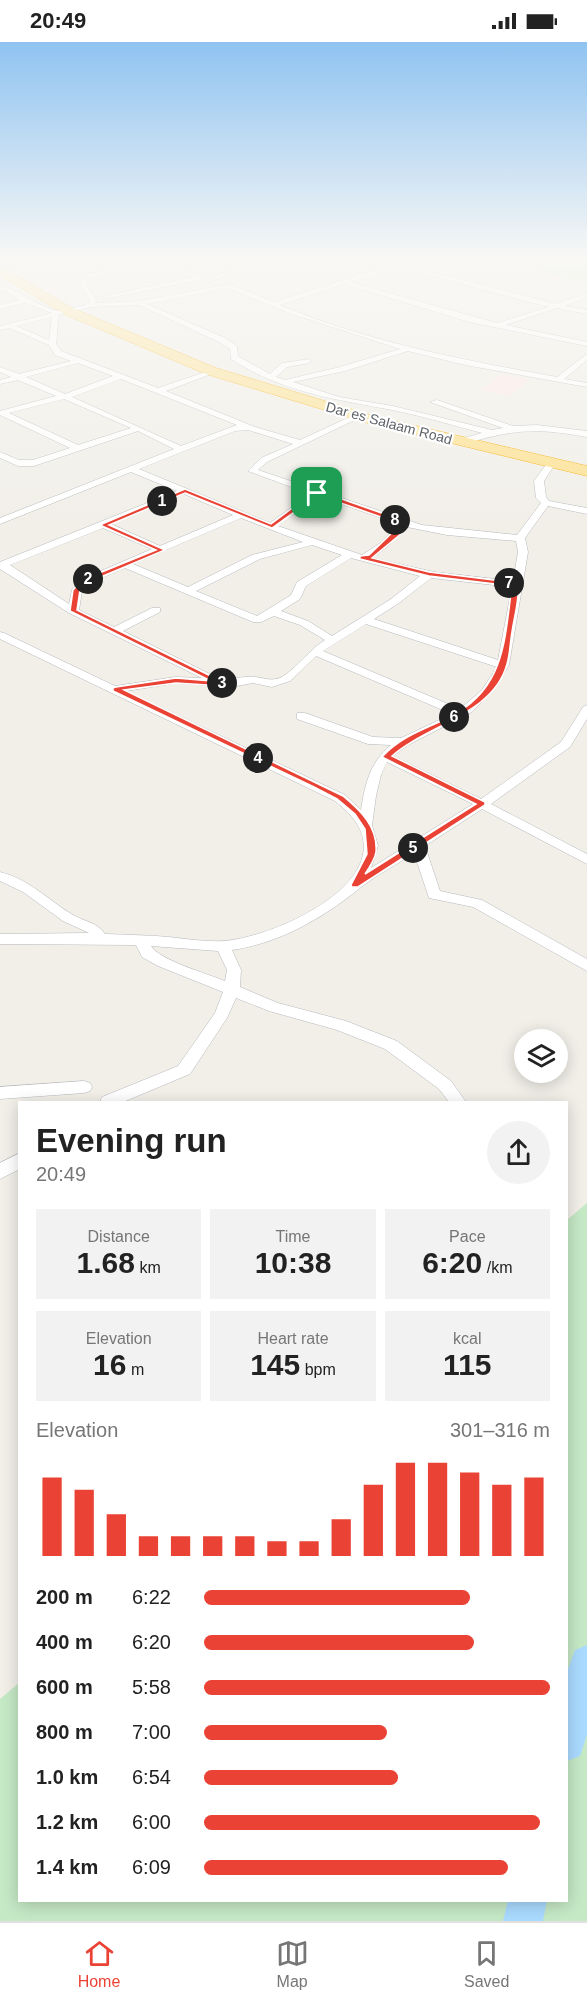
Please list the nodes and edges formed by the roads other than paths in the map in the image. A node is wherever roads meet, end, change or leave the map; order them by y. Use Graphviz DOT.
graph roads {
  1 [pos="54,348"];
  2 [pos="151,348"];
  3 [pos="234,348"];
  4 [pos="404,348"];
  5 [pos="408,349"];
  6 [pos="587,356"];
  7 [pos="78,361"];
  8 [pos="308,361"];
  9 [pos="0,369"];
  10 [pos="211,372"];
  11 [pos="16,377"];
  12 [pos="120,377"];
  13 [pos="558,380"];
  14 [pos="0,382"];
  15 [pos="284,382"];
  16 [pos="266,383"];
  17 [pos="587,385"];
  18 [pos="157,391"];
  19 [pos="59,395"];
  20 [pos="434,402"];
  21 [pos="1,413"];
  22 [pos="359,416"];
  23 [pos="510,427"];
  24 [pos="139,428"];
  25 [pos="251,428"];
  26 [pos="490,432"];
  27 [pos="587,434"];
  28 [pos="459,442"];
  29 [pos="300,443"];
  30 [pos="79,448"];
  31 [pos="181,449"];
  32 [pos="0,455"];
  33 [pos="551,464"];
  34 [pos="131,469"];
  35 [pos="587,471"];
  36 [pos="185,491"];
  37 [pos="317,493"];
  38 [pos="546,503"];
  39 [pos="0,508"];
  40 [pos="587,511"];
  41 [pos="242,514"];
  42 [pos="15,516"];
  43 [pos="0,521"];
  44 [pos="405,523"];
  45 [pos="104,525"];
  46 [pos="272,526"];
  47 [pos="520,538"];
  48 [pos="313,542"];
  49 [pos="162,550"];
  50 [pos="350,555"];
  51 [pos="362,558"];
  52 [pos="1,565"];
  53 [pos="126,565"];
  54 [pos="429,574"];
  55 [pos="516,584"];
  56 [pos="188,591"];
  57 [pos="156,610"];
  58 [pos="73,611"];
  59 [pos="273,612"];
  60 [pos="366,620"];
  61 [pos="115,632"];
  62 [pos="0,635"];
  63 [pos="332,640"];
  64 [pos="315,651"];
  65 [pos="503,665"];
  66 [pos="223,684"];
  67 [pos="116,689"];
  68 [pos="587,709"];
  69 [pos="461,714"];
  70 [pos="301,716"];
  71 [pos="403,742"];
  72 [pos="386,757"];
  73 [pos="482,804"];
  74 [pos="366,824"];
  75 [pos="418,845"];
  76 [pos="587,860"];
  77 [pos="0,876"];
  78 [pos="355,885"];
  79 [pos="0,939"];
  80 [pos="102,940"];
  81 [pos="141,941"];
  82 [pos="223,946"];
  83 [pos="587,966"];
  84 [pos="232,989"];
  85 [pos="84,1087"];
  86 [pos="0,1093"];
  87 [pos="110,1101"];
  88 [pos="457,1101"];
  89 [pos="18,1161"];
  90 [pos="0,1172"];
  1 -- 7 [label="street"];
  2 -- 10 [label="highway, Dar es Salaam Road"];
  3 -- 16 [label="street"];
  4 -- 5 [label="street"];
  5 -- 13 [label="street"];
  5 -- 15 [label="street"];
  6 -- 13 [label="street"];
  7 -- 11 [label="street"];
  7 -- 12 [label="street"];
  8 -- 16 [label="street"];
  9 -- 11 [label="street"];
  10 -- 16 [label="highway, Dar es Salaam Road"];
  10 -- 18 [label="street"];
  11 -- 14 [label="street"];
  11 -- 19 [label="street"];
  12 -- 18 [label="street"];
  12 -- 19 [label="street"];
  13 -- 17 [label="street"];
  15 -- 16 [label="street"];
  15 -- 16 [label="street"];
  15 -- 26 [label="street"];
  16 -- 22 [label="highway, Dar es Salaam Road"];
  18 -- 25 [label="street"];
  19 -- 21 [label="street"];
  19 -- 24 [label="street"];
  20 -- 23 [label="street"];
  21 -- 30 [label="street"];
  22 -- 28 [label="highway, Dar es Salaam Road"];
  22 -- 29 [label="street"];
  23 -- 26 [label="street"];
  23 -- 27 [label="street"];
  24 -- 30 [label="street"];
  24 -- 31 [label="street"];
  25 -- 29 [label="street"];
  25 -- 31 [label="street"];
  26 -- 28 [label="street"];
  28 -- 33 [label="highway, Dar es Salaam Road"];
  29 -- 37 [label="street"];
  30 -- 32 [label="street"];
  31 -- 34 [label="street"];
  33 -- 35 [label="highway, Dar es Salaam Road"];
  33 -- 38 [label="street"];
  34 -- 36 [label="street"];
  34 -- 42 [label="street"];
  36 -- 41 [label="street"];
  36 -- 45 [label="street"];
  37 -- 44 [label="street"];
  37 -- 46 [label="street"];
  38 -- 40 [label="street"];
  38 -- 47 [label="street"];
  39 -- 42 [label="street"];
  41 -- 46 [label="street"];
  41 -- 49 [label="street"];
  42 -- 43 [label="street"];
  44 -- 47 [label="street"];
  44 -- 51 [label="street"];
  45 -- 49 [label="street"];
  45 -- 52 [label="street"];
  46 -- 48 [label="street"];
  47 -- 55 [label="street"];
  48 -- 50 [label="street"];
  48 -- 56 [label="street"];
  49 -- 53 [label="street"];
  50 -- 51 [label="street"];
  50 -- 59 [label="street"];
  51 -- 54 [label="street"];
  52 -- 58 [label="street"];
  53 -- 56 [label="street"];
  53 -- 58 [label="street"];
  54 -- 55 [label="street"];
  54 -- 60 [label="street"];
  55 -- 65 [label="street"];
  56 -- 59 [label="street"];
  57 -- 61 [label="street"];
  58 -- 61 [label="street"];
  59 -- 63 [label="street"];
  60 -- 63 [label="street"];
  60 -- 65 [label="street"];
  61 -- 66 [label="street"];
  62 -- 67 [label="street"];
  63 -- 64 [label="street"];
  64 -- 66 [label="street"];
  64 -- 69 [label="street"];
  65 -- 69 [label="street"];
  66 -- 67 [label="street"];
  67 -- 74 [label="street"];
  68 -- 73 [label="street"];
  69 -- 71 [label="street"];
  70 -- 71 [label="street"];
  71 -- 72 [label="street"];
  72 -- 73 [label="street"];
  72 -- 74 [label="street"];
  73 -- 75 [label="street"];
  73 -- 76 [label="street"];
  74 -- 78 [label="street"];
  75 -- 78 [label="street"];
  75 -- 83 [label="street"];
  77 -- 80 [label="street"];
  78 -- 82 [label="street"];
  79 -- 80 [label="street"];
  80 -- 81 [label="street"];
  81 -- 82 [label="street"];
  81 -- 84 [label="street"];
  82 -- 84 [label="street"];
  84 -- 87 [label="street"];
  84 -- 88 [label="street"];
  85 -- 86 [label="street"];
  89 -- 90 [label="street"];
}
